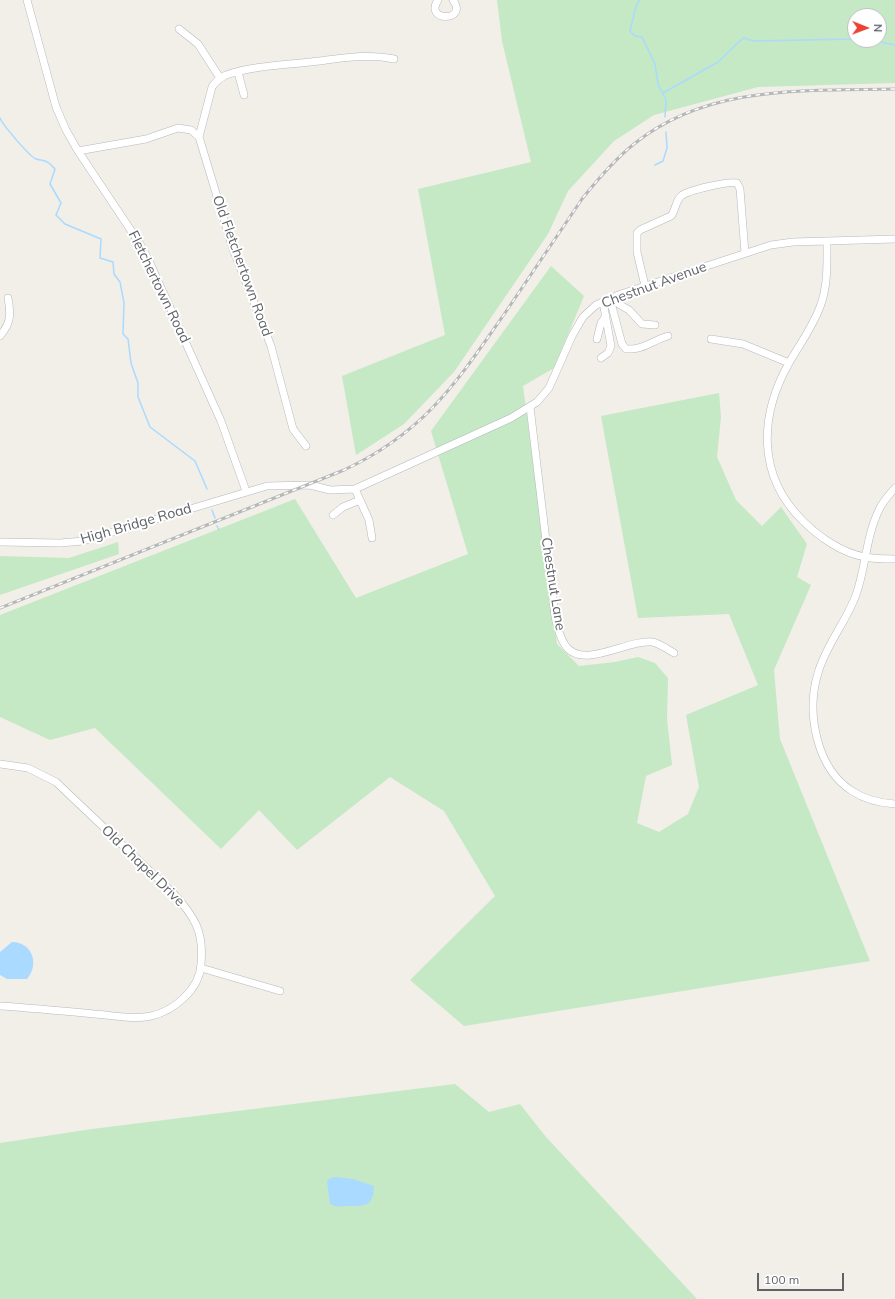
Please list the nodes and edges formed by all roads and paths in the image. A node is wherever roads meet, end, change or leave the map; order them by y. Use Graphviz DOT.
graph roads {
  1 [pos="27,0"];
  2 [pos="438,0"];
  3 [pos="453,0"];
  4 [pos="179,29"];
  5 [pos="394,59"];
  6 [pos="238,72"];
  7 [pos="220,78"];
  8 [pos="244,94"];
  9 [pos="200,137"];
  10 [pos="78,151"];
  11 [pos="895,239"];
  12 [pos="827,242"];
  13 [pos="745,253"];
  14 [pos="645,286"];
  15 [pos="8,298"];
  16 [pos="606,300"];
  17 [pos="606,316"];
  18 [pos="655,325"];
  19 [pos="0,336"];
  20 [pos="668,336"];
  21 [pos="597,339"];
  22 [pos="711,339"];
  23 [pos="601,358"];
  24 [pos="789,363"];
  25 [pos="530,407"];
  26 [pos="306,446"];
  27 [pos="895,488"];
  28 [pos="355,489"];
  29 [pos="246,491"];
  30 [pos="360,500"];
  31 [pos="333,515"];
  32 [pos="372,538"];
  33 [pos="0,542"];
  34 [pos="864,557"];
  35 [pos="895,559"];
  36 [pos="674,653"];
  37 [pos="0,764"];
  38 [pos="895,804"];
  39 [pos="201,968"];
  40 [pos="280,991"];
  41 [pos="0,1006"];
  1 -- 10 [label="street, Fletchertown Road"];
  2 -- 3 [label="street"];
  4 -- 7 [label="street"];
  5 -- 6 [label="street"];
  6 -- 7 [label="street"];
  6 -- 8 [label="street"];
  7 -- 9 [label="street"];
  9 -- 10 [label="street"];
  9 -- 26 [label="street, Old Fletchertown Road"];
  10 -- 29 [label="street, Fletchertown Road"];
  11 -- 12 [label="street, Chestnut Avenue"];
  12 -- 13 [label="street, Chestnut Avenue"];
  12 -- 24 [label="street"];
  13 -- 14 [label="street, Chestnut Avenue"];
  13 -- 14 [label="street"];
  14 -- 16 [label="street, Chestnut Avenue"];
  15 -- 19 [label="street"];
  16 -- 17 [label="street"];
  16 -- 18 [label="street"];
  16 -- 20 [label="street"];
  16 -- 25 [label="street, Chestnut Avenue"];
  17 -- 21 [label="street"];
  17 -- 23 [label="street"];
  22 -- 24 [label="street"];
  24 -- 34 [label="street"];
  25 -- 28 [label="street, Chestnut Avenue"];
  25 -- 36 [label="street, Chestnut Lane"];
  27 -- 34 [label="street"];
  28 -- 29 [label="street, Chestnut Avenue"];
  28 -- 30 [label="street"];
  29 -- 33 [label="street, High Bridge Road"];
  30 -- 31 [label="street"];
  30 -- 32 [label="street"];
  34 -- 35 [label="street"];
  34 -- 38 [label="street"];
  37 -- 39 [label="street, Old Chapel Drive"];
  39 -- 40 [label="street"];
  39 -- 41 [label="street, Old Chapel Drive"];
}
